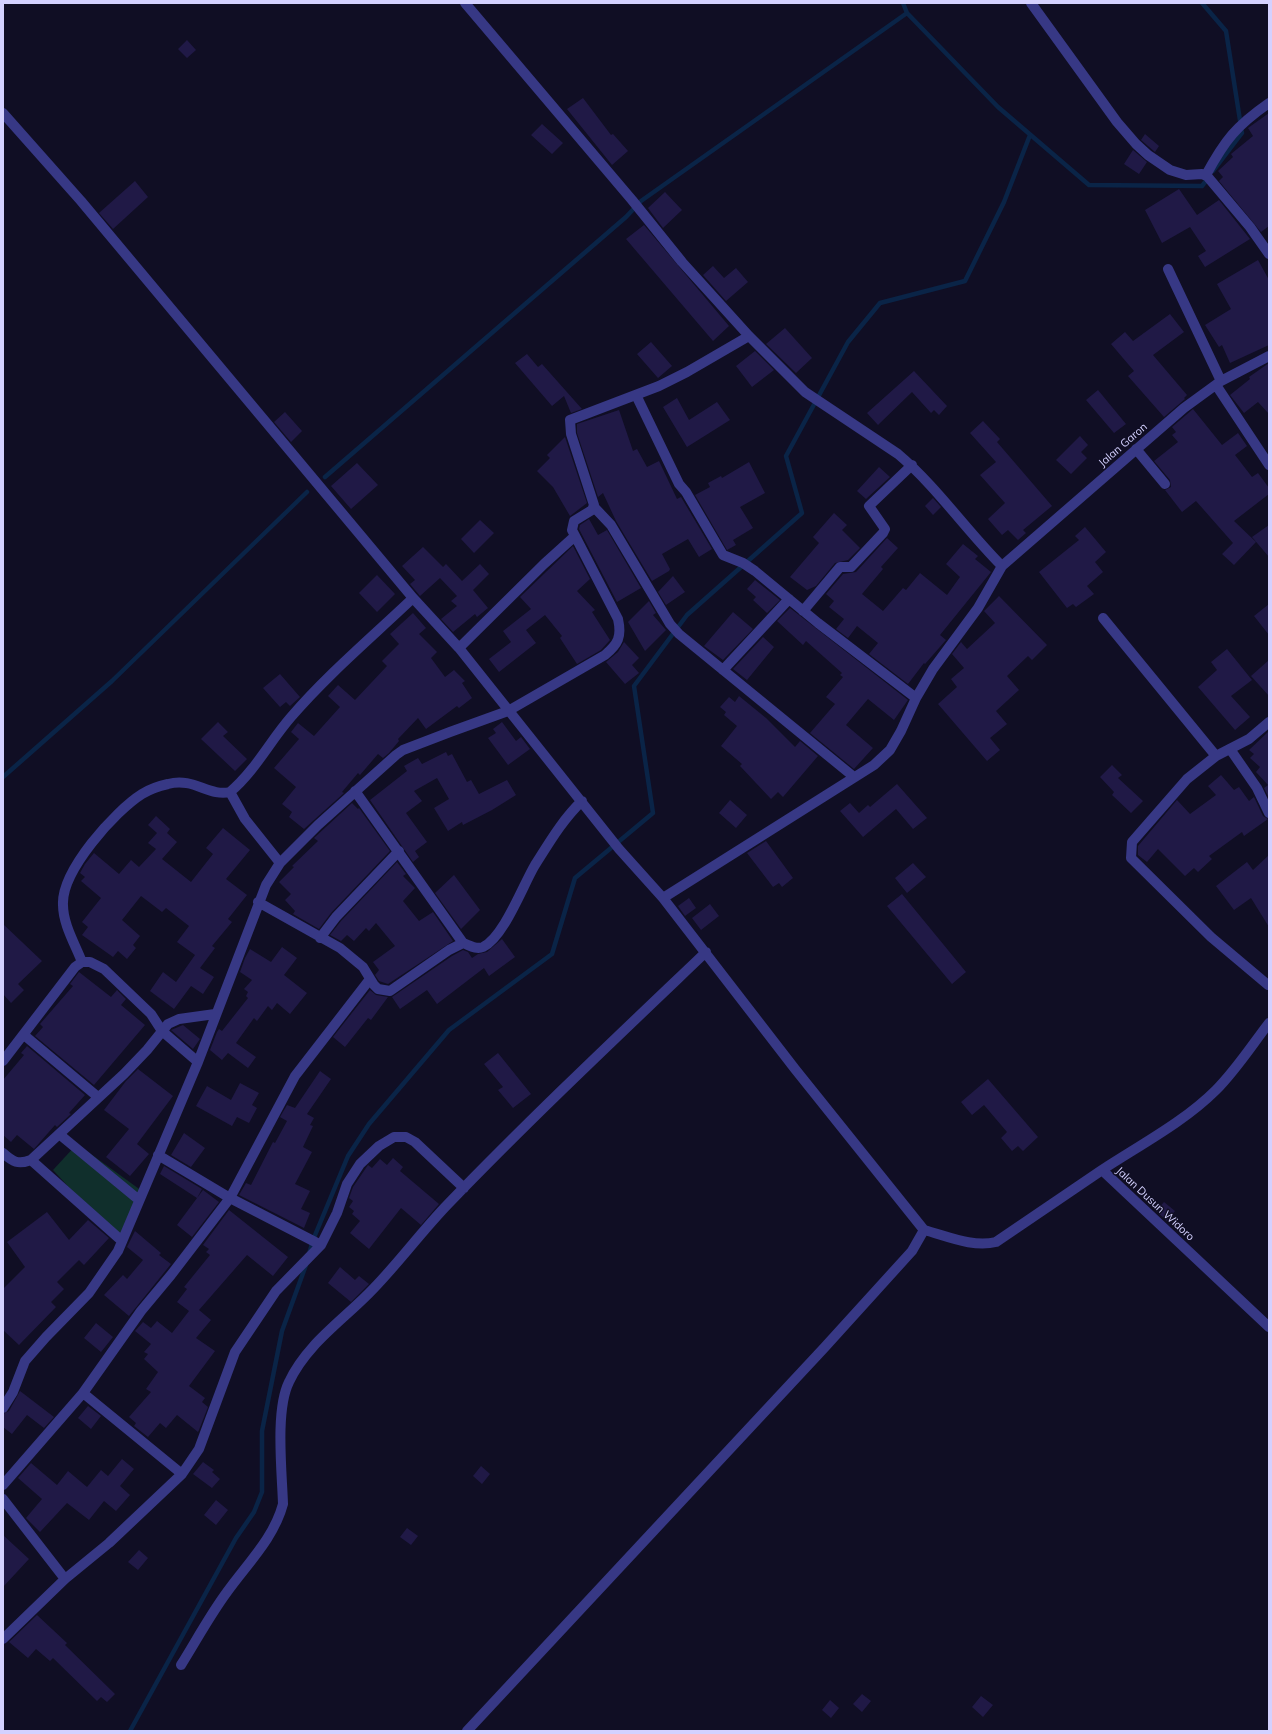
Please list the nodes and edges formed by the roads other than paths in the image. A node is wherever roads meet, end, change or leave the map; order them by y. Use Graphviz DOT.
graph roads {
  1 [pos="465,3"];
  2 [pos="1031,3"];
  3 [pos="1269,103"];
  4 [pos="3,113"];
  5 [pos="1209,178"];
  6 [pos="1269,254"];
  7 [pos="1168,269"];
  8 [pos="749,336"];
  9 [pos="1269,356"];
  10 [pos="1219,383"];
  11 [pos="636,395"];
  12 [pos="1136,450"];
  13 [pos="1269,465"];
  14 [pos="912,466"];
  15 [pos="1165,484"];
  16 [pos="594,507"];
  17 [pos="575,536"];
  18 [pos="1002,566"];
  19 [pos="413,598"];
  20 [pos="789,599"];
  21 [pos="804,611"];
  22 [pos="1103,618"];
  23 [pos="459,648"];
  24 [pos="723,670"];
  25 [pos="916,698"];
  26 [pos="508,711"];
  27 [pos="1269,722"];
  28 [pos="1230,749"];
  29 [pos="1216,756"];
  30 [pos="854,778"];
  31 [pos="355,791"];
  32 [pos="230,792"];
  33 [pos="582,801"];
  34 [pos="1269,813"];
  35 [pos="399,851"];
  36 [pos="280,863"];
  37 [pos="662,898"];
  38 [pos="258,902"];
  39 [pos="320,938"];
  40 [pos="463,943"];
  41 [pos="706,952"];
  42 [pos="82,962"];
  43 [pos="370,979"];
  44 [pos="1269,987"];
  45 [pos="215,1014"];
  46 [pos="1269,1023"];
  47 [pos="162,1031"];
  48 [pos="24,1035"];
  49 [pos="3,1061"];
  50 [pos="198,1062"];
  51 [pos="98,1097"];
  52 [pos="60,1134"];
  53 [pos="3,1154"];
  54 [pos="158,1155"];
  55 [pos="31,1160"];
  56 [pos="1102,1170"];
  57 [pos="464,1188"];
  58 [pos="230,1198"];
  59 [pos="139,1200"];
  60 [pos="924,1230"];
  61 [pos="122,1241"];
  62 [pos="321,1244"];
  63 [pos="1269,1328"];
  64 [pos="83,1393"];
  65 [pos="3,1408"];
  66 [pos="182,1474"];
  67 [pos="3,1486"];
  68 [pos="3,1499"];
  69 [pos="64,1579"];
  70 [pos="3,1639"];
  71 [pos="181,1665"];
  72 [pos="467,1731"];
  1 -- 8 [label="street"];
  2 -- 5 [label="street"];
  3 -- 5 [label="street"];
  4 -- 19 [label="street"];
  5 -- 6 [label="street"];
  7 -- 10 [label="street"];
  8 -- 11 [label="street"];
  8 -- 14 [label="street"];
  9 -- 10 [label="street, Jalan Garon"];
  10 -- 12 [label="street, Jalan Garon"];
  10 -- 13 [label="street"];
  11 -- 16 [label="street"];
  11 -- 20 [label="street"];
  12 -- 15 [label="street"];
  12 -- 18 [label="street, Jalan Garon"];
  14 -- 18 [label="street"];
  14 -- 21 [label="street"];
  16 -- 17 [label="street"];
  16 -- 24 [label="street"];
  17 -- 23 [label="street"];
  17 -- 26 [label="street"];
  18 -- 25 [label="street, Jalan Garon"];
  19 -- 23 [label="street"];
  19 -- 32 [label="street"];
  20 -- 21 [label="street"];
  20 -- 24 [label="street"];
  21 -- 25 [label="street"];
  22 -- 29 [label="street"];
  23 -- 26 [label="street"];
  24 -- 30 [label="street"];
  25 -- 30 [label="street, Jalan Garon"];
  26 -- 31 [label="street"];
  26 -- 33 [label="street"];
  27 -- 28 [label="street"];
  28 -- 29 [label="street"];
  28 -- 34 [label="street"];
  29 -- 44 [label="street"];
  30 -- 37 [label="street, Jalan Garon"];
  31 -- 35 [label="street"];
  31 -- 36 [label="street"];
  32 -- 36 [label="street"];
  32 -- 42 [label="street"];
  33 -- 37 [label="street"];
  33 -- 40 [label="street"];
  35 -- 39 [label="street"];
  35 -- 40 [label="street"];
  36 -- 38 [label="street"];
  37 -- 41 [label="street"];
  38 -- 39 [label="street"];
  38 -- 45 [label="street"];
  39 -- 43 [label="street"];
  40 -- 43 [label="street"];
  41 -- 57 [label="street"];
  41 -- 60 [label="street"];
  42 -- 47 [label="street"];
  42 -- 48 [label="street"];
  43 -- 58 [label="street"];
  45 -- 47 [label="street"];
  45 -- 50 [label="street"];
  46 -- 56 [label="street"];
  47 -- 50 [label="street"];
  47 -- 51 [label="street"];
  48 -- 49 [label="street"];
  48 -- 51 [label="street"];
  50 -- 54 [label="street"];
  51 -- 52 [label="street"];
  52 -- 55 [label="street"];
  52 -- 59 [label="street"];
  53 -- 55 [label="street"];
  54 -- 58 [label="street"];
  54 -- 59 [label="street"];
  55 -- 61 [label="street"];
  56 -- 60 [label="street, Jalan Dusun Widoro"];
  56 -- 63 [label="street, Jalan Dusun Widoro"];
  57 -- 62 [label="street"];
  57 -- 71 [label="street"];
  58 -- 62 [label="street"];
  58 -- 64 [label="street"];
  59 -- 61 [label="street"];
  60 -- 72 [label="street"];
  61 -- 65 [label="street"];
  62 -- 66 [label="street"];
  64 -- 66 [label="street"];
  64 -- 67 [label="street"];
  66 -- 69 [label="street"];
  68 -- 69 [label="street"];
  69 -- 70 [label="street"];
}
